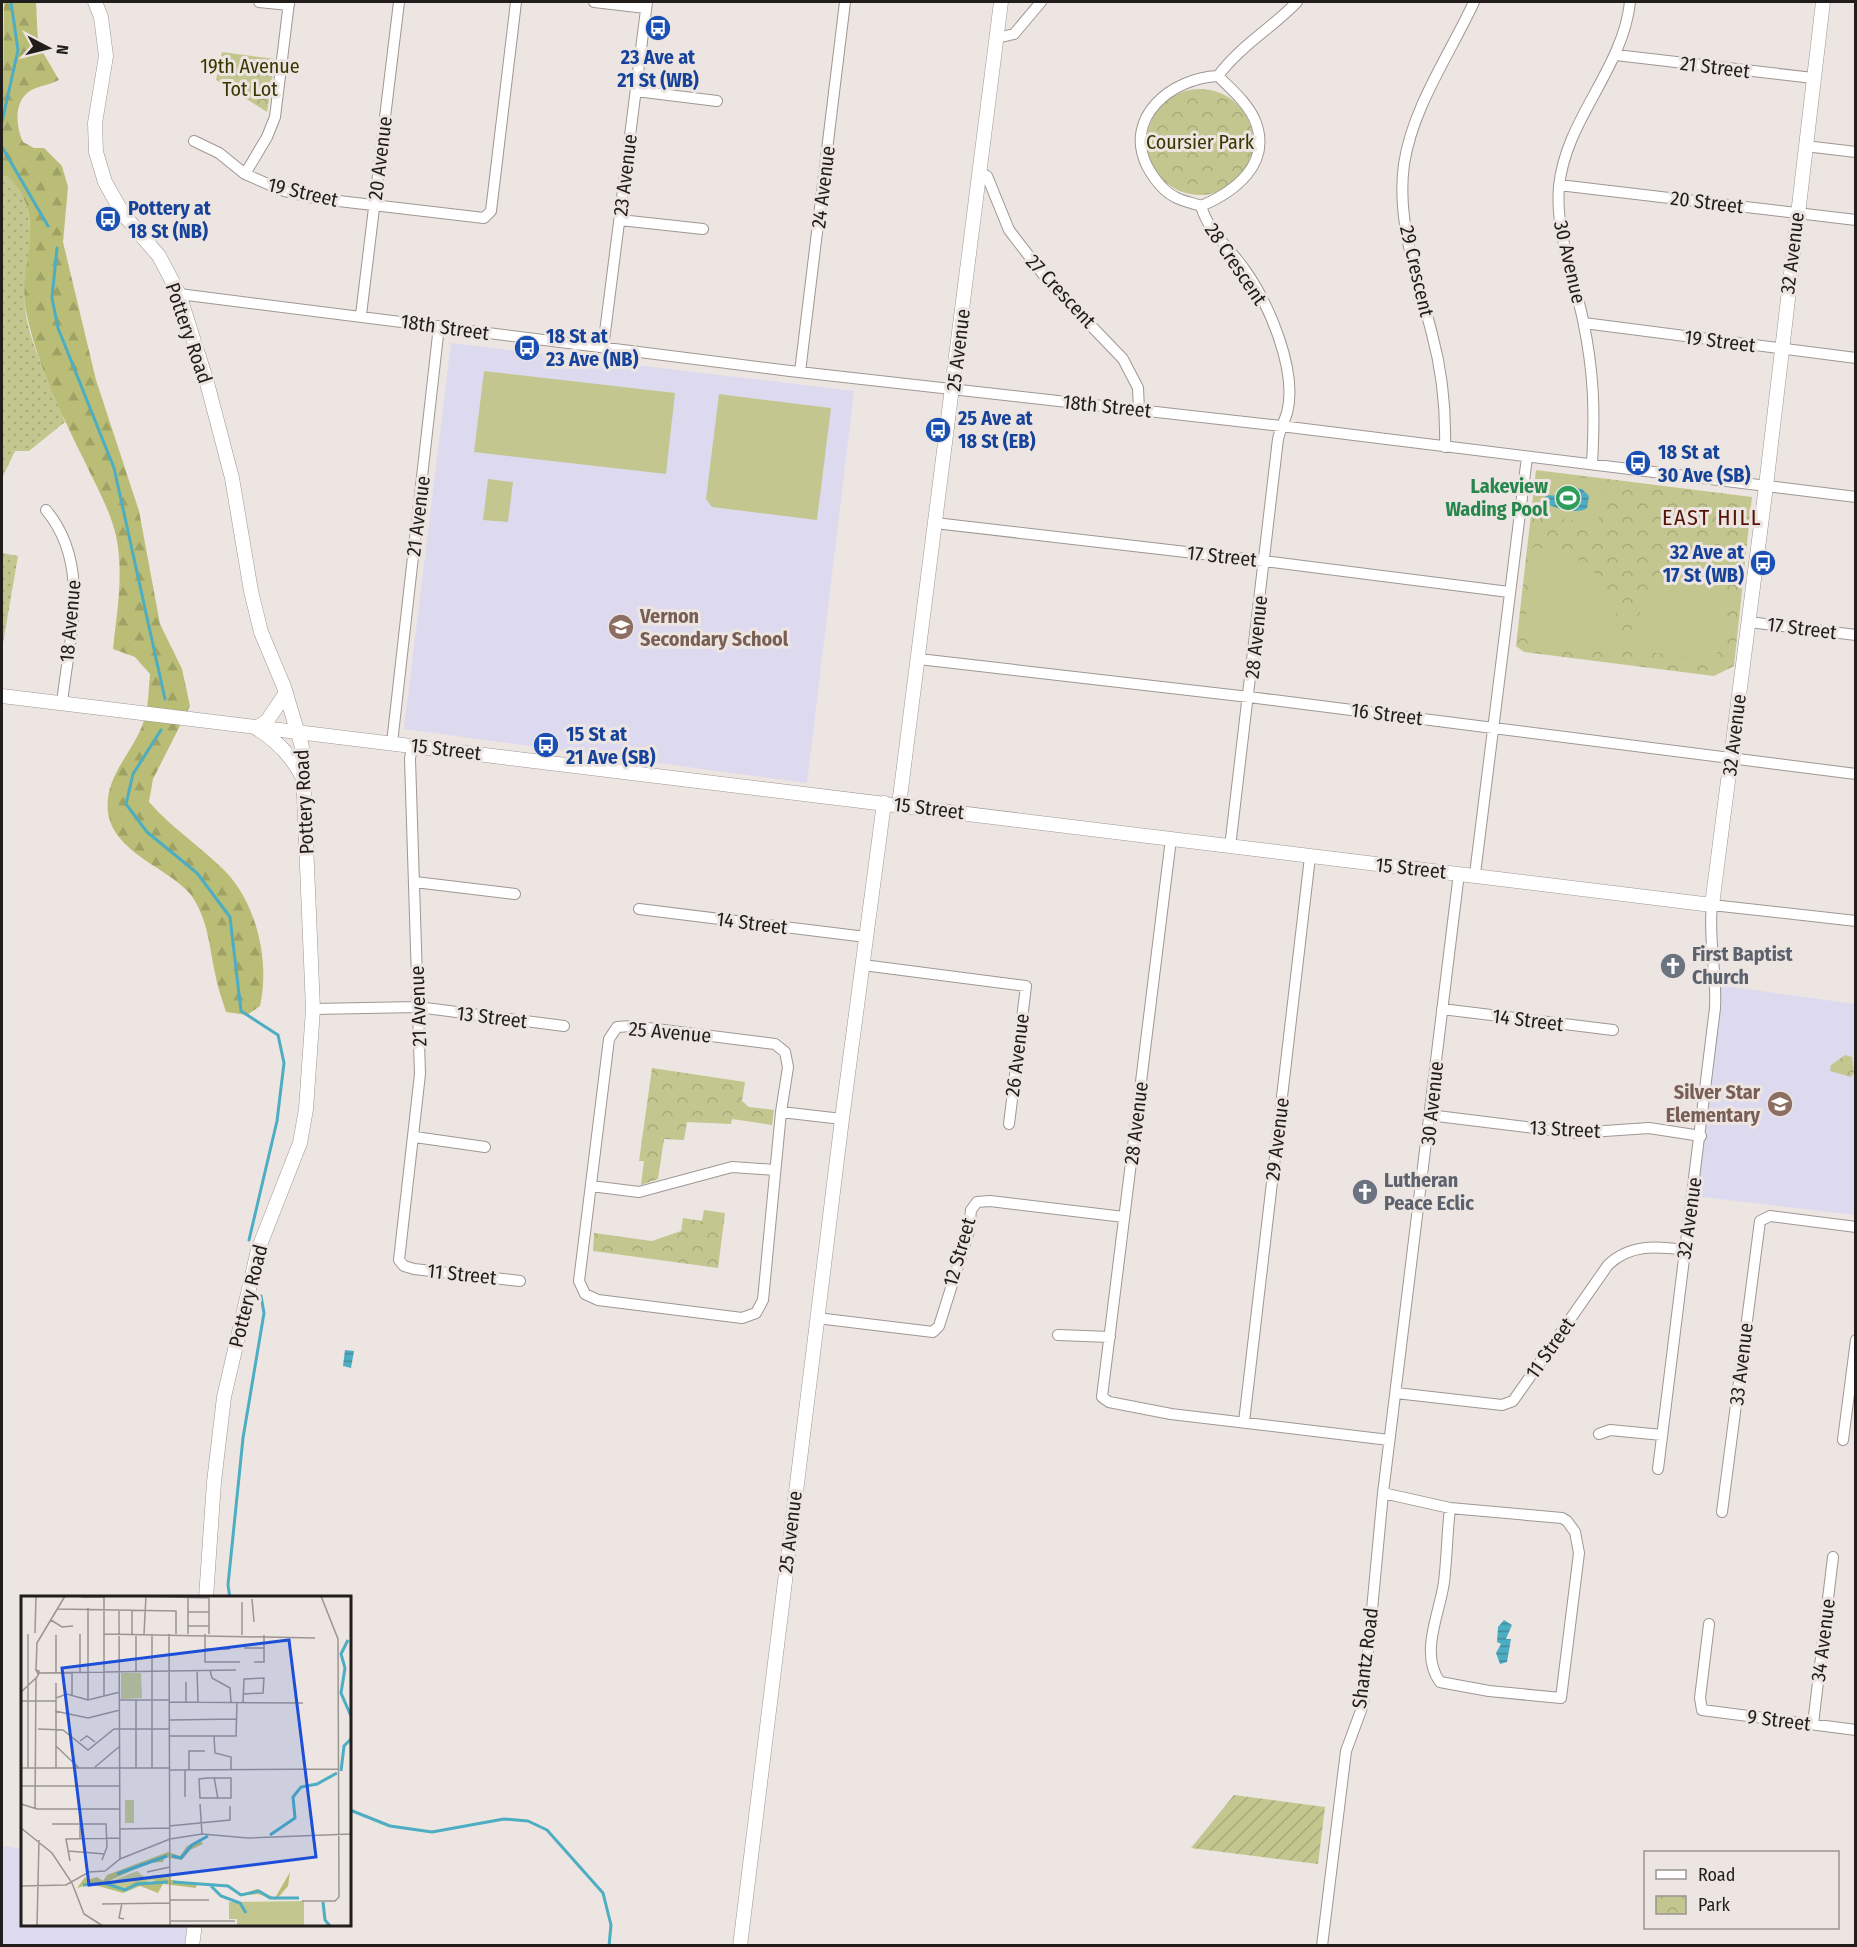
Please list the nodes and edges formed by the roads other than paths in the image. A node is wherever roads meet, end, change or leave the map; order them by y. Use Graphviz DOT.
graph roads {
  1 [pos="95,2"];
  2 [pos="259,2"];
  3 [pos="399,2"];
  4 [pos="516,2"];
  5 [pos="594,2"];
  6 [pos="845,2"];
  7 [pos="1001,2"];
  8 [pos="1041,2"];
  9 [pos="1297,2"];
  10 [pos="1474,2"];
  11 [pos="1630,2"];
  12 [pos="1822,2"];
  13 [pos="289,3"];
  14 [pos="646,5"];
  15 [pos="997,39"];
  16 [pos="1616,55"];
  17 [pos="1218,76"];
  18 [pos="1813,78"];
  19 [pos="636,91"];
  20 [pos="717,101"];
  21 [pos="194,141"];
  22 [pos="1805,146"];
  23 [pos="1856,152"];
  24 [pos="981,172"];
  25 [pos="244,174"];
  26 [pos="1559,185"];
  27 [pos="374,206"];
  28 [pos="1201,206"];
  29 [pos="1797,213"];
  30 [pos="620,220"];
  31 [pos="1856,220"];
  32 [pos="702,229"];
  33 [pos="179,294"];
  34 [pos="361,315"];
  35 [pos="1584,323"];
  36 [pos="440,326"];
  37 [pos="603,348"];
  38 [pos="1780,349"];
  39 [pos="1856,358"];
  40 [pos="800,372"];
  41 [pos="953,388"];
  42 [pos="1139,410"];
  43 [pos="1281,426"];
  44 [pos="1445,447"];
  45 [pos="1527,457"];
  46 [pos="1592,465"];
  47 [pos="1766,486"];
  48 [pos="1856,497"];
  49 [pos="46,510"];
  50 [pos="935,523"];
  51 [pos="1264,561"];
  52 [pos="1509,592"];
  53 [pos="1749,622"];
  54 [pos="1856,634"];
  55 [pos="919,659"];
  56 [pos="286,693"];
  57 [pos="2,696"];
  58 [pos="1249,697"];
  59 [pos="62,703"];
  60 [pos="256,728"];
  61 [pos="1491,728"];
  62 [pos="299,733"];
  63 [pos="392,743"];
  64 [pos="412,745"];
  65 [pos="1732,758"];
  66 [pos="1856,774"];
  67 [pos="304,779"];
  68 [pos="884,803"];
  69 [pos="899,805"];
  70 [pos="1171,839"];
  71 [pos="1230,847"];
  72 [pos="1310,857"];
  73 [pos="1459,873"];
  74 [pos="1475,874"];
  75 [pos="415,882"];
  76 [pos="515,894"];
  77 [pos="1712,904"];
  78 [pos="639,909"];
  79 [pos="1856,921"];
  80 [pos="866,937"];
  81 [pos="863,965"];
  82 [pos="418,1007"];
  83 [pos="313,1009"];
  84 [pos="1442,1009"];
  85 [pos="564,1026"];
  86 [pos="1613,1030"];
  87 [pos="781,1112"];
  88 [pos="1429,1115"];
  89 [pos="842,1119"];
  90 [pos="1009,1124"];
  91 [pos="1701,1136"];
  92 [pos="415,1137"];
  93 [pos="484,1147"];
  94 [pos="775,1170"];
  95 [pos="591,1186"];
  96 [pos="1125,1217"];
  97 [pos="1856,1227"];
  98 [pos="1685,1250"];
  99 [pos="404,1266"];
  100 [pos="520,1281"];
  101 [pos="817,1318"];
  102 [pos="1058,1335"];
  103 [pos="1110,1337"];
  104 [pos="1856,1340"];
  105 [pos="1396,1393"];
  106 [pos="1244,1422"];
  107 [pos="1599,1434"];
  108 [pos="1662,1435"];
  109 [pos="1389,1440"];
  110 [pos="1843,1440"];
  111 [pos="1658,1469"];
  112 [pos="1383,1493"];
  113 [pos="1450,1508"];
  114 [pos="1722,1512"];
  115 [pos="1833,1557"];
  116 [pos="206,1596"];
  117 [pos="1709,1624"];
  118 [pos="1813,1724"];
  119 [pos="1856,1730"];
  120 [pos="195,1926"];
  121 [pos="192,1946"];
  122 [pos="740,1946"];
  123 [pos="1322,1946"];
  1 -- 33 [label="street, Pottery Road"];
  2 -- 13 [label="street"];
  3 -- 27 [label="street, 20 Avenue"];
  4 -- 27 [label="street, 19 Street"];
  5 -- 14 [label="street"];
  6 -- 40 [label="street, 24 Avenue"];
  7 -- 15 [label="street, 25 Avenue"];
  8 -- 15 [label="street"];
  9 -- 17 [label="street"];
  10 -- 44 [label="street, 29 Crescent"];
  11 -- 16 [label="street, 30 Avenue"];
  12 -- 18 [label="street, 32 Avenue"];
  13 -- 25 [label="street"];
  14 -- 19 [label="street, 23 Avenue"];
  15 -- 24 [label="street, 25 Avenue"];
  16 -- 18 [label="street, 21 Street"];
  16 -- 26 [label="street, 30 Avenue"];
  17 -- 28 [label="street, 28 Crescent"];
  17 -- 28 [label="street, 28 Crescent"];
  18 -- 22 [label="street, 32 Avenue"];
  19 -- 20 [label="street"];
  19 -- 30 [label="street, 23 Avenue"];
  21 -- 25 [label="street, 19 Street"];
  22 -- 23 [label="street"];
  22 -- 29 [label="street, 32 Avenue"];
  24 -- 41 [label="street, 25 Avenue"];
  24 -- 42 [label="street, 27 Crescent"];
  25 -- 27 [label="street, 19 Street"];
  26 -- 29 [label="street, 20 Street"];
  26 -- 35 [label="street, 30 Avenue"];
  27 -- 34 [label="street, 20 Avenue"];
  28 -- 43 [label="street, 28 Crescent"];
  29 -- 31 [label="street, 20 Street"];
  29 -- 38 [label="street, 32 Avenue"];
  30 -- 32 [label="street"];
  30 -- 37 [label="street, 23 Avenue"];
  33 -- 34 [label="street, 18th Street"];
  33 -- 56 [label="street, Pottery Road"];
  34 -- 36 [label="street, 18th Street"];
  35 -- 38 [label="street, 19 Street"];
  35 -- 46 [label="street, 30 Avenue"];
  36 -- 37 [label="street, 18th Street"];
  36 -- 63 [label="street, 21 Avenue"];
  37 -- 40 [label="street, 18th Street"];
  38 -- 39 [label="street, 19 Street"];
  38 -- 47 [label="street, 32 Avenue"];
  40 -- 41 [label="street, 18th Street"];
  41 -- 42 [label="street, 18th Street"];
  41 -- 50 [label="street, 25 Avenue"];
  42 -- 43 [label="street, 18th Street"];
  43 -- 44 [label="street, 18th Street"];
  43 -- 51 [label="street, 28 Avenue"];
  44 -- 45 [label="street, 18th Street"];
  45 -- 46 [label="street, 18th Street"];
  45 -- 52 [label="street"];
  46 -- 47 [label="street, 18th Street"];
  47 -- 48 [label="street, 18th Street"];
  47 -- 53 [label="street, 32 Avenue"];
  49 -- 59 [label="street, 18 Avenue"];
  50 -- 51 [label="street, 17 Street"];
  50 -- 55 [label="street, 25 Avenue"];
  51 -- 52 [label="street, 17 Street"];
  51 -- 58 [label="street, 28 Avenue"];
  52 -- 61 [label="street"];
  53 -- 54 [label="street, 17 Street"];
  53 -- 65 [label="street, 32 Avenue"];
  55 -- 58 [label="street, 16 Street"];
  55 -- 69 [label="street, 25 Avenue"];
  56 -- 60 [label="street"];
  56 -- 62 [label="street, Pottery Road"];
  57 -- 59 [label="street, 15 Street"];
  58 -- 61 [label="street, 16 Street"];
  58 -- 71 [label="street, 28 Avenue"];
  59 -- 60 [label="street, 15 Street"];
  60 -- 62 [label="street, 15 Street"];
  60 -- 67 [label="street"];
  61 -- 65 [label="street, 16 Street"];
  61 -- 74 [label="street"];
  62 -- 63 [label="street, 15 Street"];
  62 -- 67 [label="street, Pottery Road"];
  63 -- 64 [label="street, 15 Street"];
  64 -- 68 [label="street, 15 Street"];
  64 -- 75 [label="street, 21 Avenue"];
  65 -- 66 [label="street, 16 Street"];
  65 -- 77 [label="street, 32 Avenue"];
  67 -- 83 [label="street, Pottery Road"];
  68 -- 69 [label="street, 15 Street"];
  68 -- 80 [label="street, 25 Avenue"];
  69 -- 70 [label="street, 15 Street"];
  70 -- 71 [label="street, 15 Street"];
  70 -- 96 [label="street, 28 Avenue"];
  71 -- 72 [label="street, 15 Street"];
  72 -- 73 [label="street, 15 Street"];
  72 -- 106 [label="street, 29 Avenue"];
  73 -- 74 [label="street, 15 Street"];
  73 -- 84 [label="street, 30 Avenue"];
  74 -- 77 [label="street, 15 Street"];
  75 -- 76 [label="street"];
  75 -- 82 [label="street, 21 Avenue"];
  77 -- 79 [label="street, 15 Street"];
  77 -- 91 [label="street, 32 Avenue"];
  78 -- 80 [label="street, 14 Street"];
  80 -- 81 [label="street, 25 Avenue"];
  81 -- 89 [label="street, 25 Avenue"];
  81 -- 90 [label="street, 26 Avenue"];
  82 -- 83 [label="street, 13 Street"];
  82 -- 85 [label="street, 13 Street"];
  82 -- 92 [label="street, 21 Avenue"];
  83 -- 116 [label="street, Pottery Road"];
  84 -- 86 [label="street, 14 Street"];
  84 -- 88 [label="street, 30 Avenue"];
  87 -- 89 [label="street"];
  87 -- 94 [label="street, 25 Avenue"];
  87 -- 95 [label="street, 25 Avenue"];
  88 -- 91 [label="street, 13 Street"];
  88 -- 105 [label="street, 30 Avenue"];
  89 -- 101 [label="street, 25 Avenue"];
  91 -- 98 [label="street, 32 Avenue"];
  92 -- 93 [label="street"];
  92 -- 99 [label="street, 21 Avenue"];
  94 -- 95 [label="street"];
  94 -- 95 [label="street, 25 Avenue"];
  96 -- 101 [label="street, 12 Street"];
  96 -- 103 [label="street, 28 Avenue"];
  97 -- 114 [label="street, 33 Avenue"];
  98 -- 105 [label="street, 11 Street"];
  98 -- 108 [label="street, 32 Avenue"];
  99 -- 100 [label="street, 11 Street"];
  101 -- 122 [label="street, 25 Avenue"];
  102 -- 103 [label="street"];
  103 -- 106 [label="street, 28 Avenue"];
  104 -- 110 [label="street"];
  105 -- 109 [label="street, 30 Avenue"];
  106 -- 109 [label="street"];
  107 -- 108 [label="street"];
  108 -- 111 [label="street, 32 Avenue"];
  109 -- 112 [label="street, Shantz Road"];
  112 -- 113 [label="street"];
  112 -- 123 [label="street, Shantz Road"];
  113 -- 113 [label="street"];
  115 -- 118 [label="street, 34 Avenue"];
  117 -- 118 [label="street, 9 Street"];
  118 -- 119 [label="street, 9 Street"];
  120 -- 121 [label="street"];
}
